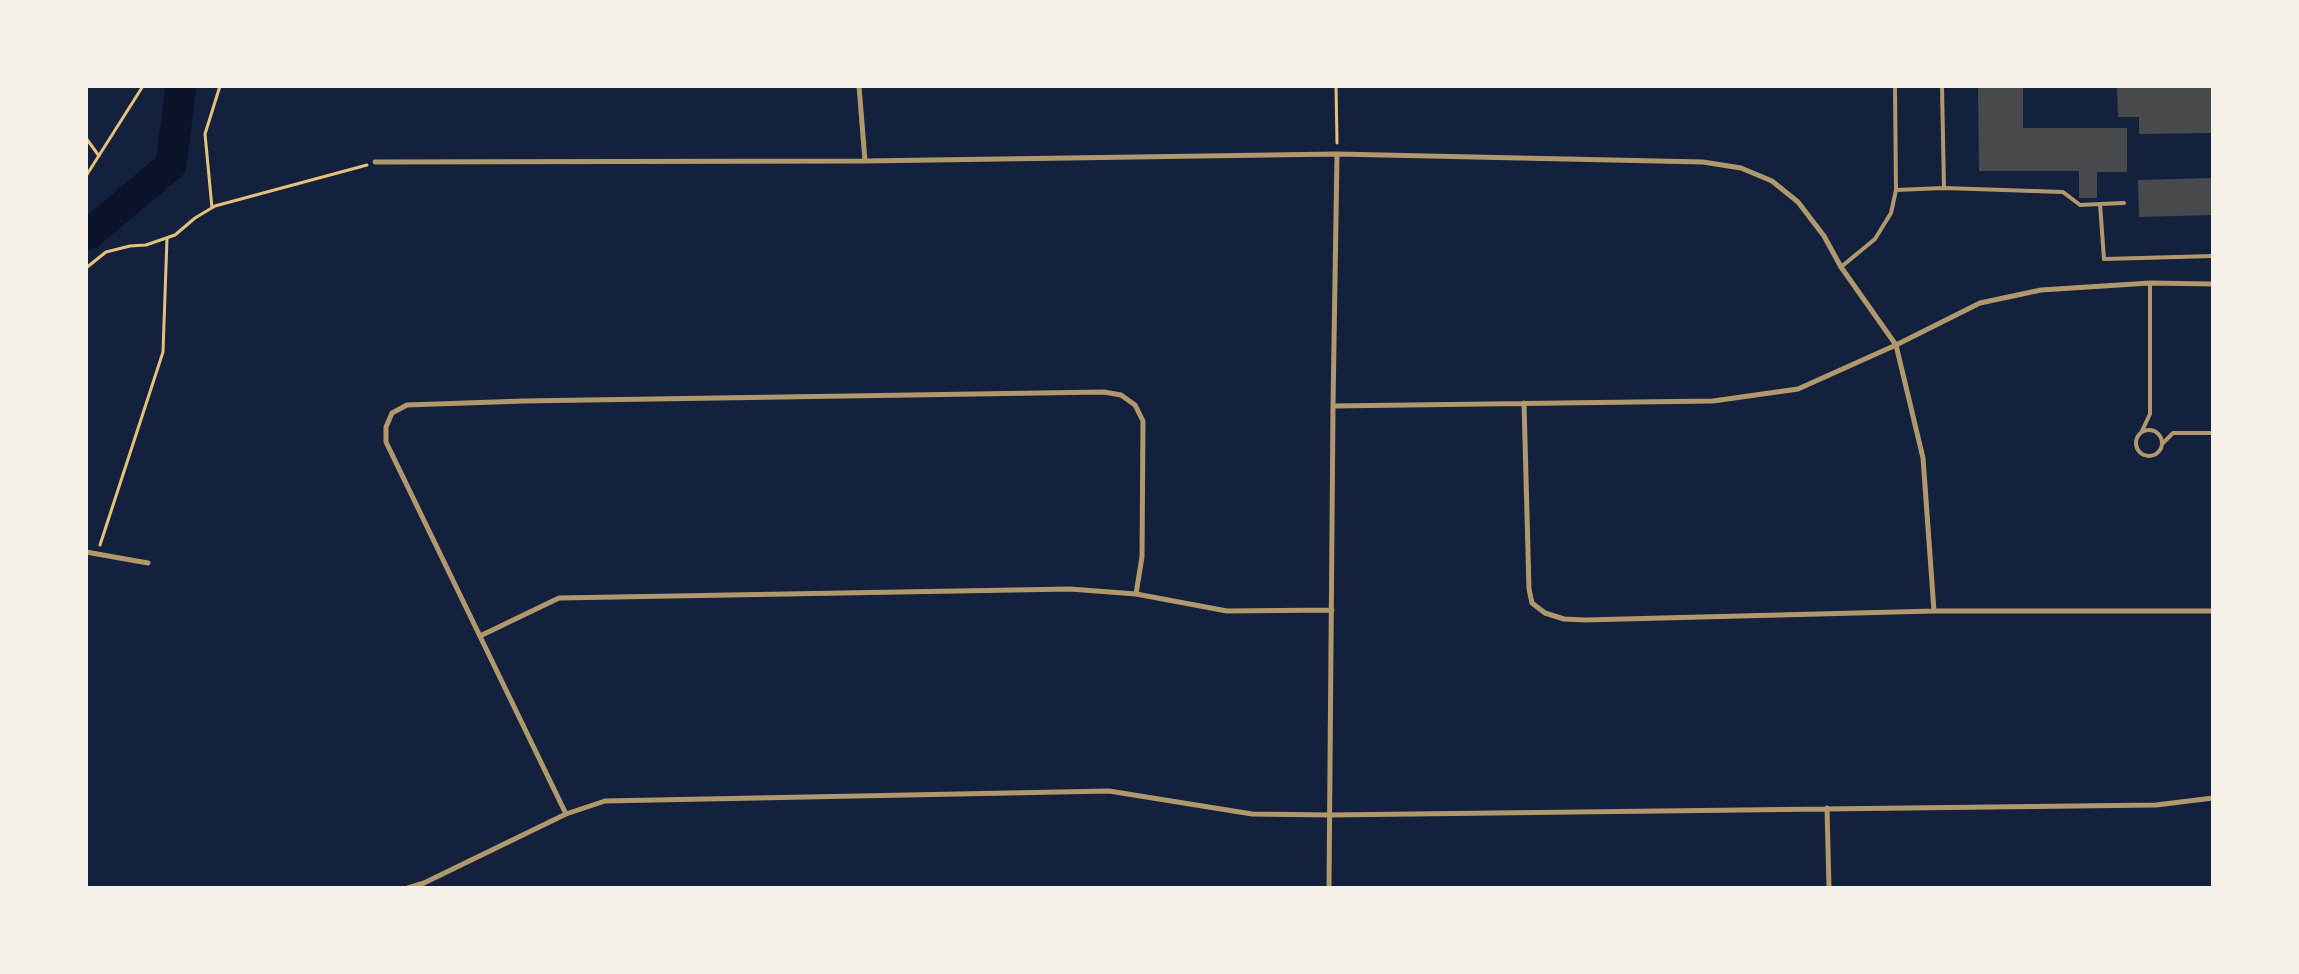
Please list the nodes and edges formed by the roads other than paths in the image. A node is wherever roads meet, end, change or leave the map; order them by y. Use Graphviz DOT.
graph roads {
  1 [pos="859,86"];
  2 [pos="1895,86"];
  3 [pos="1942,86"];
  4 [pos="1338,154"];
  5 [pos="865,161"];
  6 [pos="375,162"];
  7 [pos="1944,188"];
  8 [pos="1896,190"];
  9 [pos="2124,203"];
  10 [pos="2100,204"];
  11 [pos="2213,256"];
  12 [pos="1841,267"];
  13 [pos="2150,283"];
  14 [pos="2213,284"];
  15 [pos="1896,345"];
  16 [pos="1524,404"];
  17 [pos="1333,406"];
  18 [pos="2142,431"];
  19 [pos="2213,433"];
  20 [pos="2162,444"];
  21 [pos="86,552"];
  22 [pos="148,563"];
  23 [pos="1136,594"];
  24 [pos="1332,610"];
  25 [pos="1934,611"];
  26 [pos="2213,611"];
  27 [pos="480,636"];
  28 [pos="2213,798"];
  29 [pos="1827,808"];
  30 [pos="566,814"];
  31 [pos="1329,815"];
  32 [pos="426,885"];
  33 [pos="408,888"];
  34 [pos="1329,888"];
  35 [pos="1829,888"];
  1 -- 5 [label="street"];
  2 -- 8 [label="lane"];
  3 -- 7 [label="lane"];
  4 -- 5 [label="street"];
  4 -- 12 [label="street"];
  4 -- 17 [label="street"];
  5 -- 6 [label="street"];
  7 -- 8 [label="lane"];
  7 -- 10 [label="lane"];
  8 -- 12 [label="lane"];
  9 -- 10 [label="lane"];
  10 -- 11 [label="lane"];
  12 -- 15 [label="street"];
  13 -- 14 [label="street"];
  13 -- 15 [label="street"];
  13 -- 18 [label="lane"];
  15 -- 16 [label="street"];
  15 -- 25 [label="street"];
  16 -- 17 [label="street"];
  16 -- 25 [label="street"];
  17 -- 24 [label="street"];
  18 -- 20 [label="lane"];
  18 -- 20 [label="lane"];
  19 -- 20 [label="lane"];
  21 -- 22 [label="street"];
  23 -- 24 [label="street"];
  23 -- 27 [label="street"];
  23 -- 27 [label="street"];
  24 -- 31 [label="street"];
  25 -- 26 [label="street"];
  27 -- 30 [label="street"];
  28 -- 29 [label="street"];
  29 -- 31 [label="street"];
  29 -- 35 [label="street"];
  30 -- 31 [label="street"];
  30 -- 32 [label="street"];
  31 -- 34 [label="street"];
  32 -- 33 [label="street"];
}
